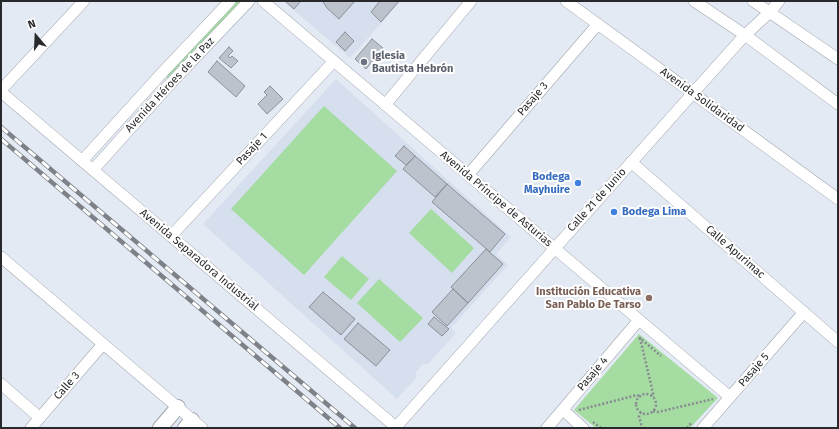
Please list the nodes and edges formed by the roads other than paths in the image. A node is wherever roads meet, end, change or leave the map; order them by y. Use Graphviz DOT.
graph roads {
  1 [pos="84,1"];
  2 [pos="230,1"];
  3 [pos="249,1"];
  4 [pos="263,1"];
  5 [pos="471,1"];
  6 [pos="566,1"];
  7 [pos="694,1"];
  8 [pos="753,1"];
  9 [pos="779,1"];
  10 [pos="770,12"];
  11 [pos="598,24"];
  12 [pos="745,35"];
  13 [pos="838,59"];
  14 [pos="334,61"];
  15 [pos="162,74"];
  16 [pos="171,83"];
  17 [pos="1,91"];
  18 [pos="693,93"];
  19 [pos="838,104"];
  20 [pos="385,105"];
  21 [pos="82,161"];
  22 [pos="631,162"];
  23 [pos="92,170"];
  24 [pos="468,175"];
  25 [pos="838,199"];
  26 [pos="171,236"];
  27 [pos="554,248"];
  28 [pos="1,257"];
  29 [pos="804,312"];
  30 [pos="639,320"];
  31 [pos="838,342"];
  32 [pos="103,344"];
  33 [pos="1,384"];
  34 [pos="730,397"];
  35 [pos="178,407"];
  36 [pos="563,410"];
  37 [pos="40,418"];
  38 [pos="193,425"];
  39 [pos="31,428"];
  40 [pos="160,428"];
  41 [pos="396,428"];
  42 [pos="547,428"];
  43 [pos="584,428"];
  44 [pos="703,428"];
  1 -- 17 [label="street"];
  2 -- 15 [label="street, Avenida Héroes de la Paz"];
  3 -- 16 [label="street, Avenida Héroes de la Paz"];
  4 -- 14 [label="street, Avenida Príncipe de Asturias"];
  5 -- 20 [label="street"];
  6 -- 11 [label="street, Avenida Solidaridad"];
  7 -- 12 [label="street"];
  8 -- 10 [label="street"];
  9 -- 10 [label="street, Calle 21 de Junio"];
  10 -- 12 [label="street, Calle 21 de Junio"];
  10 -- 13 [label="street"];
  11 -- 18 [label="street, Avenida Solidaridad"];
  11 -- 24 [label="street, Pasaje 3"];
  12 -- 18 [label="street, Calle 21 de Junio"];
  12 -- 19 [label="street"];
  14 -- 20 [label="street, Avenida Príncipe de Asturias"];
  14 -- 26 [label="street, Pasaje 1"];
  15 -- 16 [label="street"];
  15 -- 21 [label="street, Avenida Héroes de la Paz"];
  16 -- 23 [label="street, Avenida Héroes de la Paz"];
  17 -- 21 [label="street, Avenida Separadora Industrial"];
  18 -- 22 [label="street, Calle 21 de Junio"];
  18 -- 25 [label="street, Avenida Solidaridad"];
  20 -- 24 [label="street, Avenida Príncipe de Asturias"];
  21 -- 23 [label="street, Avenida Separadora Industrial"];
  22 -- 27 [label="street, Calle 21 de Junio"];
  22 -- 29 [label="street, Calle Apurimac"];
  23 -- 26 [label="street, Avenida Separadora Industrial"];
  24 -- 27 [label="street, Avenida Príncipe de Asturias"];
  26 -- 41 [label="street, Avenida Separadora Industrial"];
  27 -- 30 [label="street, Avenida Príncipe de Asturias"];
  27 -- 41 [label="street, Calle 21 de Junio"];
  28 -- 32 [label="street"];
  29 -- 31 [label="street, Calle Apurimac"];
  29 -- 34 [label="street, Pasaje 5"];
  30 -- 34 [label="street, Avenida Príncipe de Asturias"];
  30 -- 36 [label="street, Pasaje 4"];
  32 -- 35 [label="street"];
  32 -- 37 [label="street, Calle 3"];
  33 -- 37 [label="street"];
  34 -- 44 [label="street, Pasaje 5"];
  35 -- 38 [label="street"];
  35 -- 40 [label="street"];
  36 -- 42 [label="street, Pasaje 4"];
  36 -- 43 [label="street"];
  37 -- 39 [label="street, Calle 3"];
}
